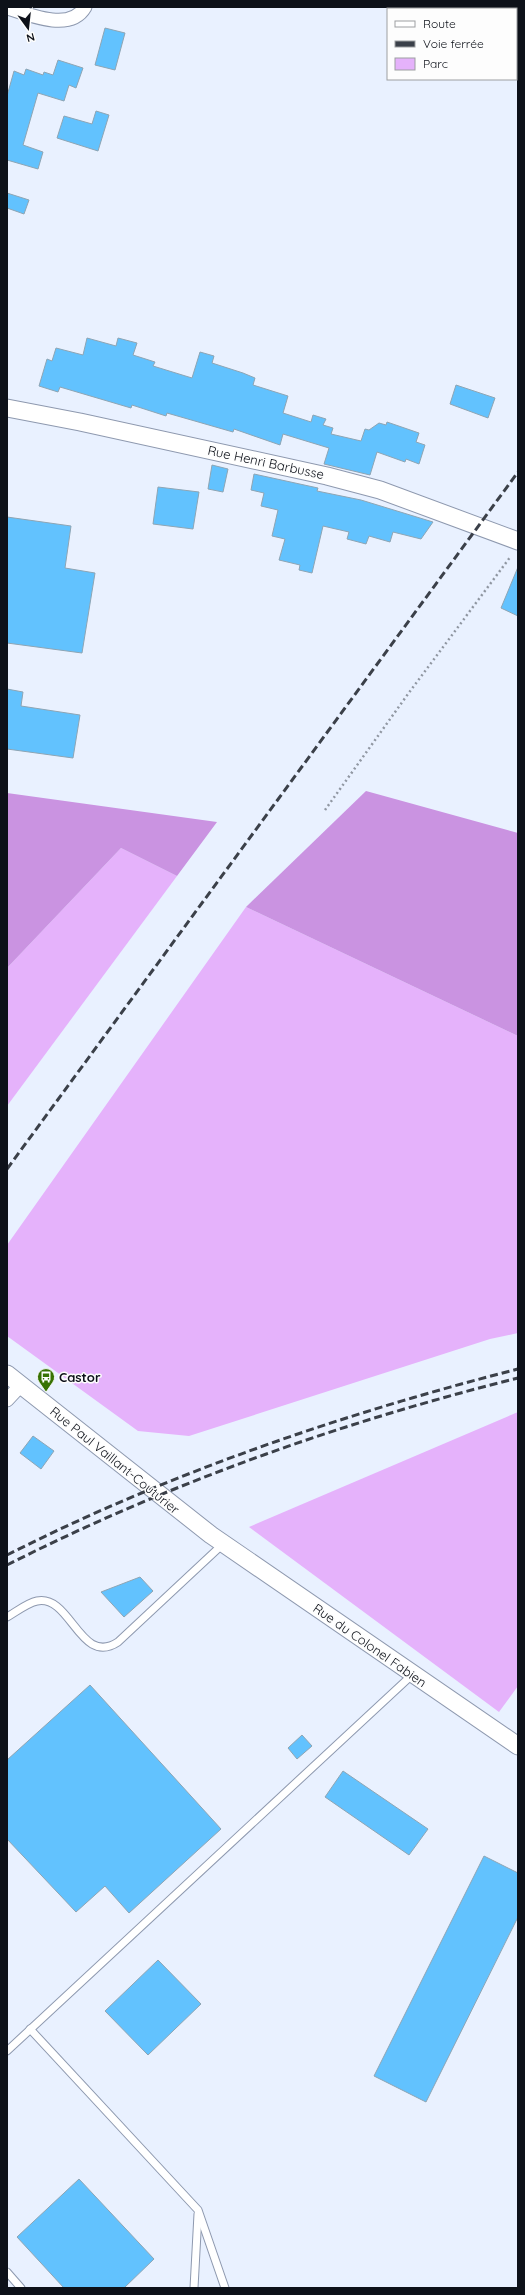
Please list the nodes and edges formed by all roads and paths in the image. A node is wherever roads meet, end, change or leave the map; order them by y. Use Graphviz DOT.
graph roads {
  1 [pos="85,7"];
  2 [pos="7,8"];
  3 [pos="7,408"];
  4 [pos="516,546"];
  5 [pos="325,810"];
  6 [pos="7,1374"];
  7 [pos="21,1385"];
  8 [pos="7,1400"];
  9 [pos="223,1544"];
  10 [pos="7,1617"];
  11 [pos="412,1675"];
  12 [pos="518,1746"];
  13 [pos="30,2030"];
  14 [pos="7,2051"];
  15 [pos="198,2210"];
  16 [pos="7,2272"];
  17 [pos="21,2288"];
  18 [pos="194,2288"];
  19 [pos="225,2288"];
  1 -- 2 [label="street"];
  3 -- 4 [label="street, Rue Henri Barbusse"];
  4 -- 5 [label="path"];
  6 -- 7 [label="street, Rue Paul Vaillant-Couturier"];
  7 -- 8 [label="street"];
  7 -- 9 [label="street, Rue Paul Vaillant-Couturier"];
  9 -- 10 [label="lane"];
  9 -- 11 [label="street, Rue du Colonel Fabien"];
  11 -- 12 [label="street, Rue du Colonel Fabien"];
  11 -- 13 [label="lane"];
  13 -- 14 [label="lane"];
  13 -- 15 [label="lane"];
  15 -- 18 [label="lane"];
  15 -- 19 [label="lane"];
  16 -- 17 [label="lane"];
}
